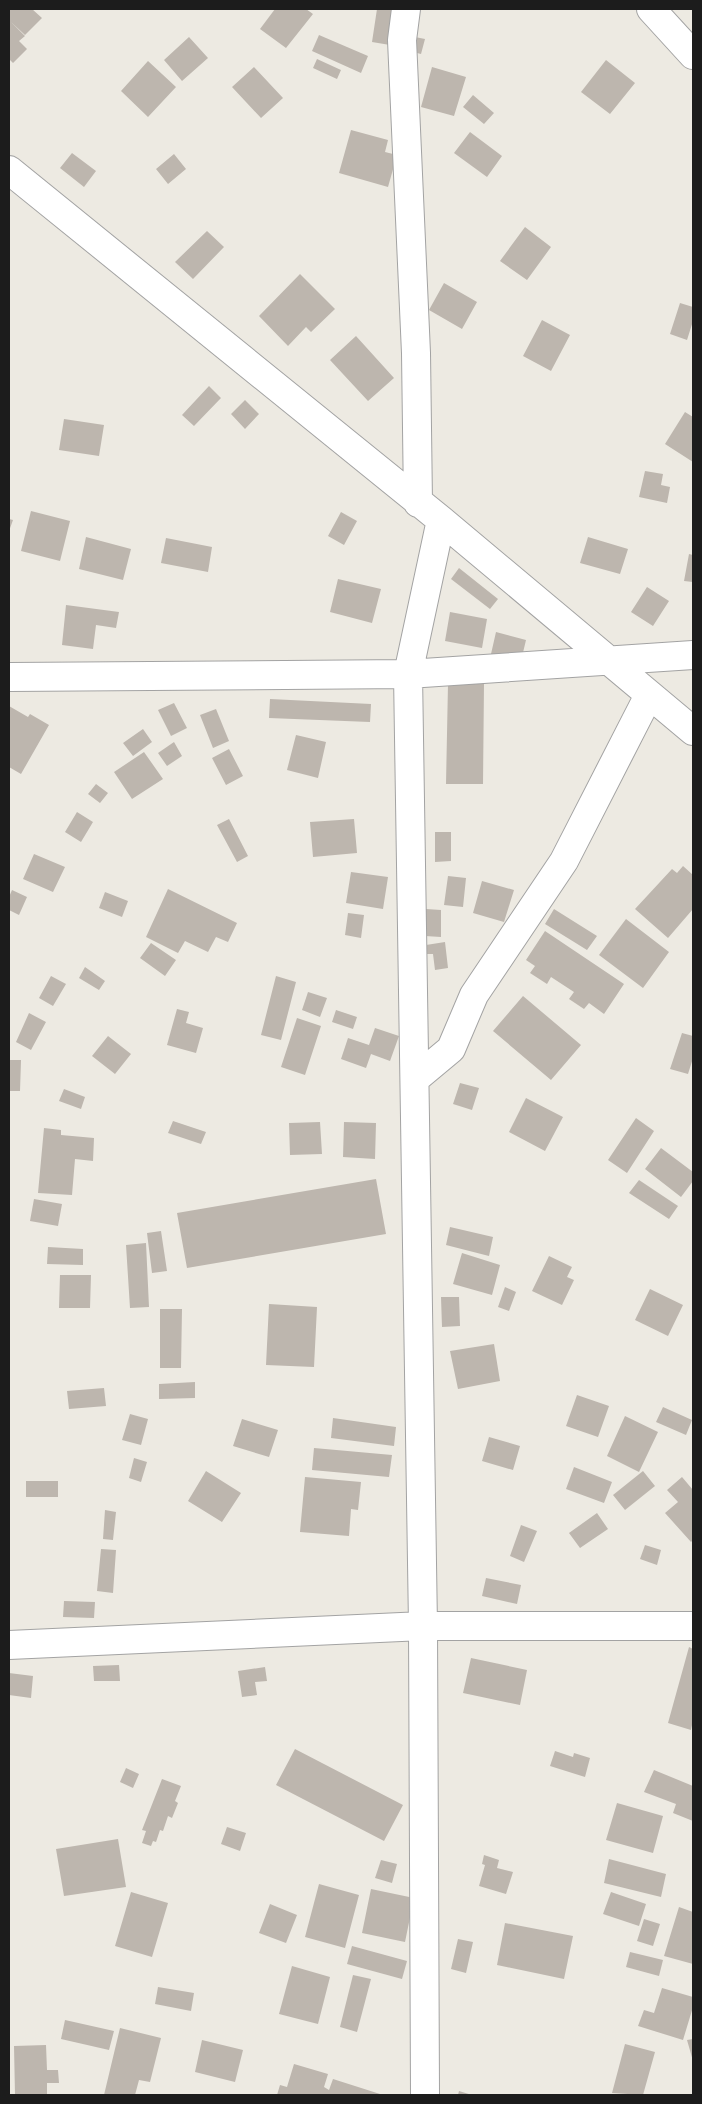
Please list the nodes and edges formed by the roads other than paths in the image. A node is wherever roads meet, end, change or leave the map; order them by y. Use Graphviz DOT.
graph roads {
  1 [pos="406,9"];
  2 [pos="651,9"];
  3 [pos="693,55"];
  4 [pos="9,170"];
  5 [pos="418,502"];
  6 [pos="441,520"];
  7 [pos="693,655"];
  8 [pos="610,660"];
  9 [pos="408,674"];
  10 [pos="9,677"];
  11 [pos="649,695"];
  12 [pos="693,730"];
  13 [pos="415,1079"];
  14 [pos="423,1626"];
  15 [pos="693,1626"];
  16 [pos="9,1645"];
  17 [pos="425,2095"];
  1 -- 5 [label="street"];
  2 -- 3 [label="street"];
  4 -- 5 [label="street"];
  5 -- 6 [label="street"];
  6 -- 8 [label="street"];
  6 -- 9 [label="street"];
  7 -- 8 [label="street"];
  8 -- 9 [label="street"];
  8 -- 11 [label="street"];
  9 -- 10 [label="street"];
  9 -- 13 [label="street"];
  11 -- 12 [label="street"];
  11 -- 13 [label="street"];
  13 -- 14 [label="street"];
  14 -- 15 [label="street"];
  14 -- 16 [label="street"];
  14 -- 17 [label="street"];
}
